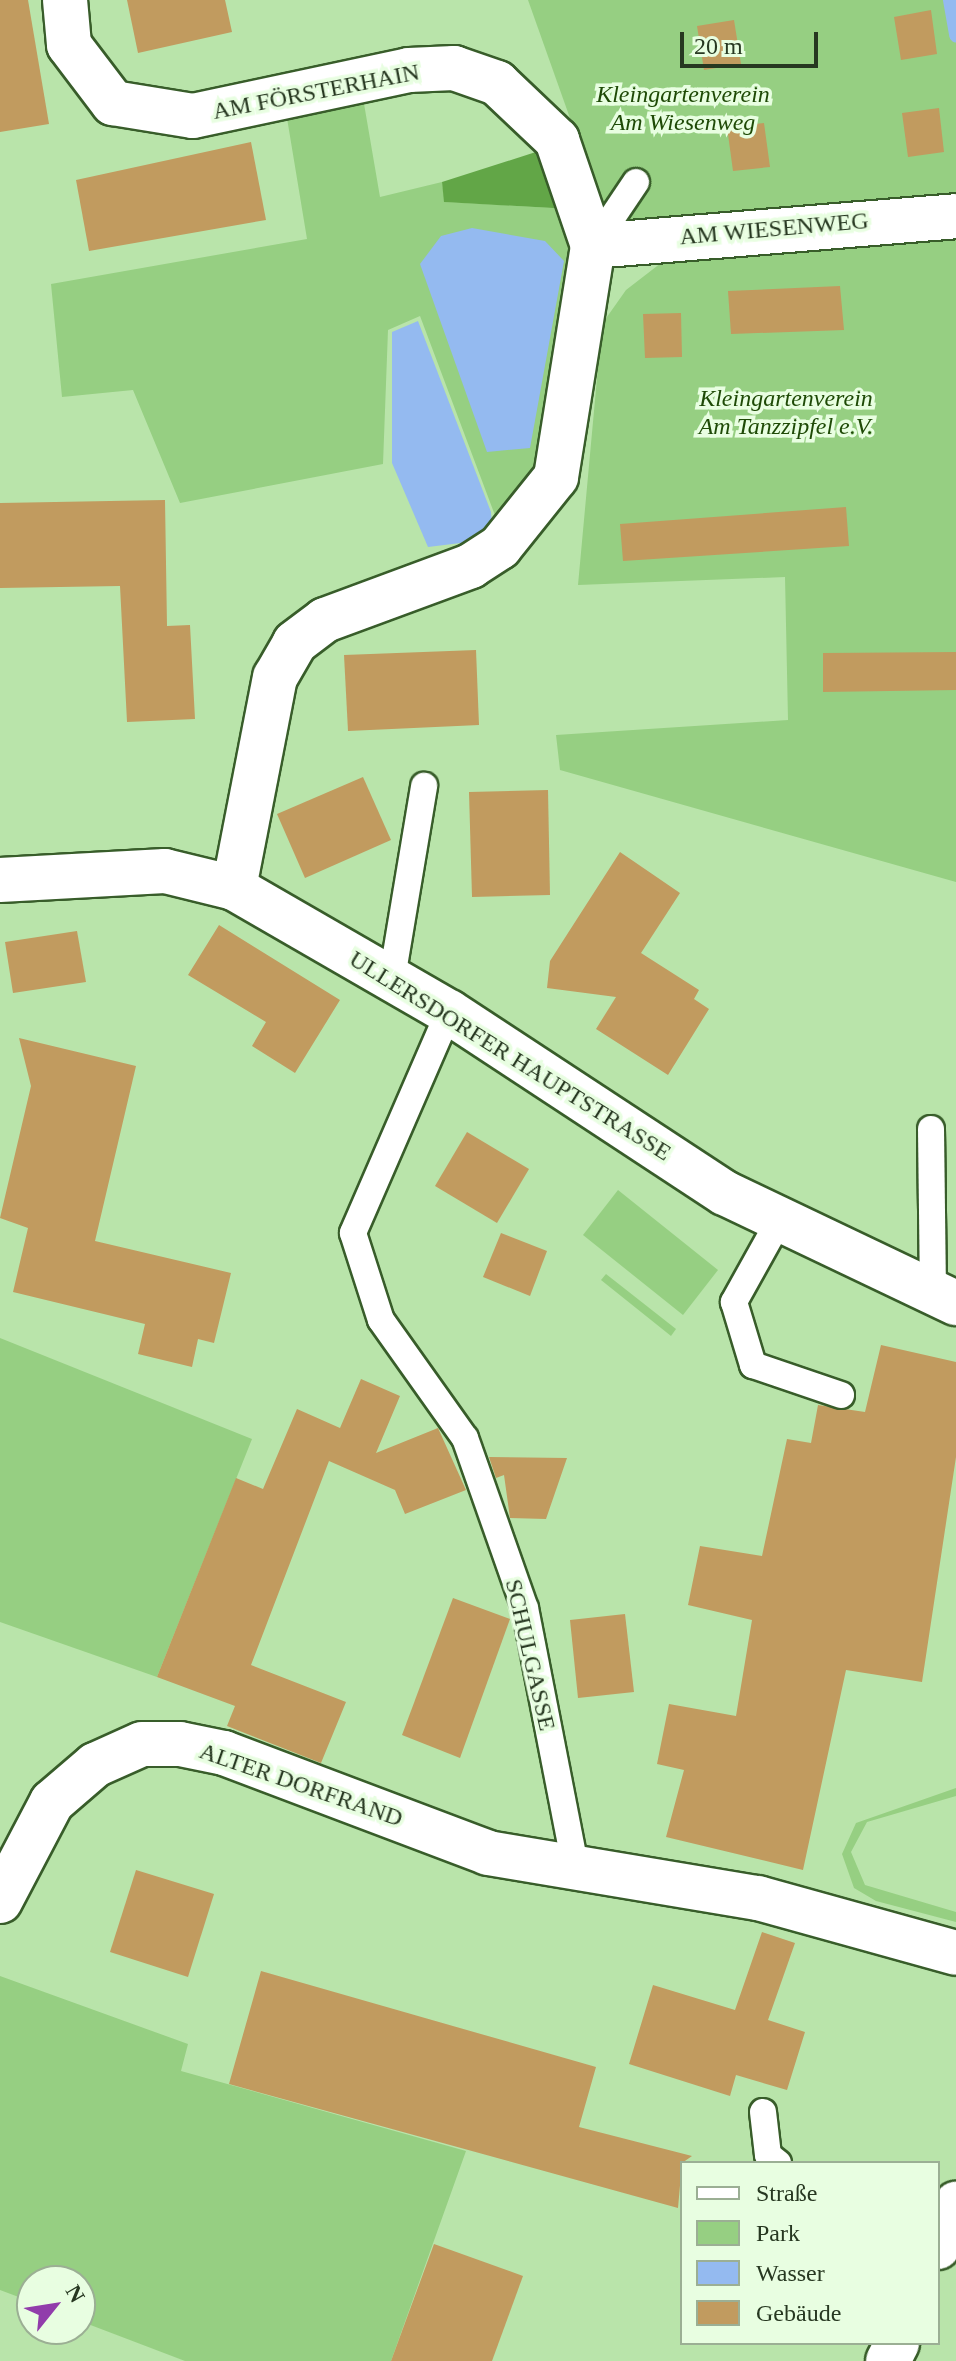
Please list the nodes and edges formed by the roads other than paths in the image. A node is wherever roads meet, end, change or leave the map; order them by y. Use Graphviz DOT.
graph roads {
  1 [pos="65,0"];
  2 [pos="636,182"];
  3 [pos="956,216"];
  4 [pos="593,246"];
  5 [pos="424,786"];
  6 [pos="0,880"];
  7 [pos="234,888"];
  8 [pos="392,978"];
  9 [pos="449,1012"];
  10 [pos="931,1129"];
  11 [pos="779,1221"];
  12 [pos="945,1299"];
  13 [pos="841,1395"];
  14 [pos="576,1871"];
  15 [pos="0,1901"];
  16 [pos="956,1953"];
  17 [pos="763,2112"];
  18 [pos="776,2161"];
  19 [pos="956,2204"];
  20 [pos="940,2242"];
  1 -- 4 [label="street, AM FÖRSTERHAIN"];
  2 -- 4 [label="lane"];
  3 -- 4 [label="street, AM WIESENWEG"];
  4 -- 7 [label="street, AM FÖRSTERHAIN"];
  5 -- 8 [label="lane"];
  6 -- 7 [label="street, ULLERSDORFER HAUPTSTRASSE"];
  7 -- 8 [label="street, ULLERSDORFER HAUPTSTRASSE"];
  8 -- 9 [label="street, ULLERSDORFER HAUPTSTRASSE"];
  9 -- 11 [label="street, ULLERSDORFER HAUPTSTRASSE"];
  9 -- 14 [label="lane, SCHULGASSE"];
  10 -- 12 [label="lane"];
  11 -- 12 [label="street, ULLERSDORFER HAUPTSTRASSE"];
  11 -- 13 [label="lane"];
  14 -- 15 [label="street, ALTER DORFRAND"];
  14 -- 16 [label="street"];
  17 -- 18 [label="lane"];
  19 -- 20 [label="street"];
}
